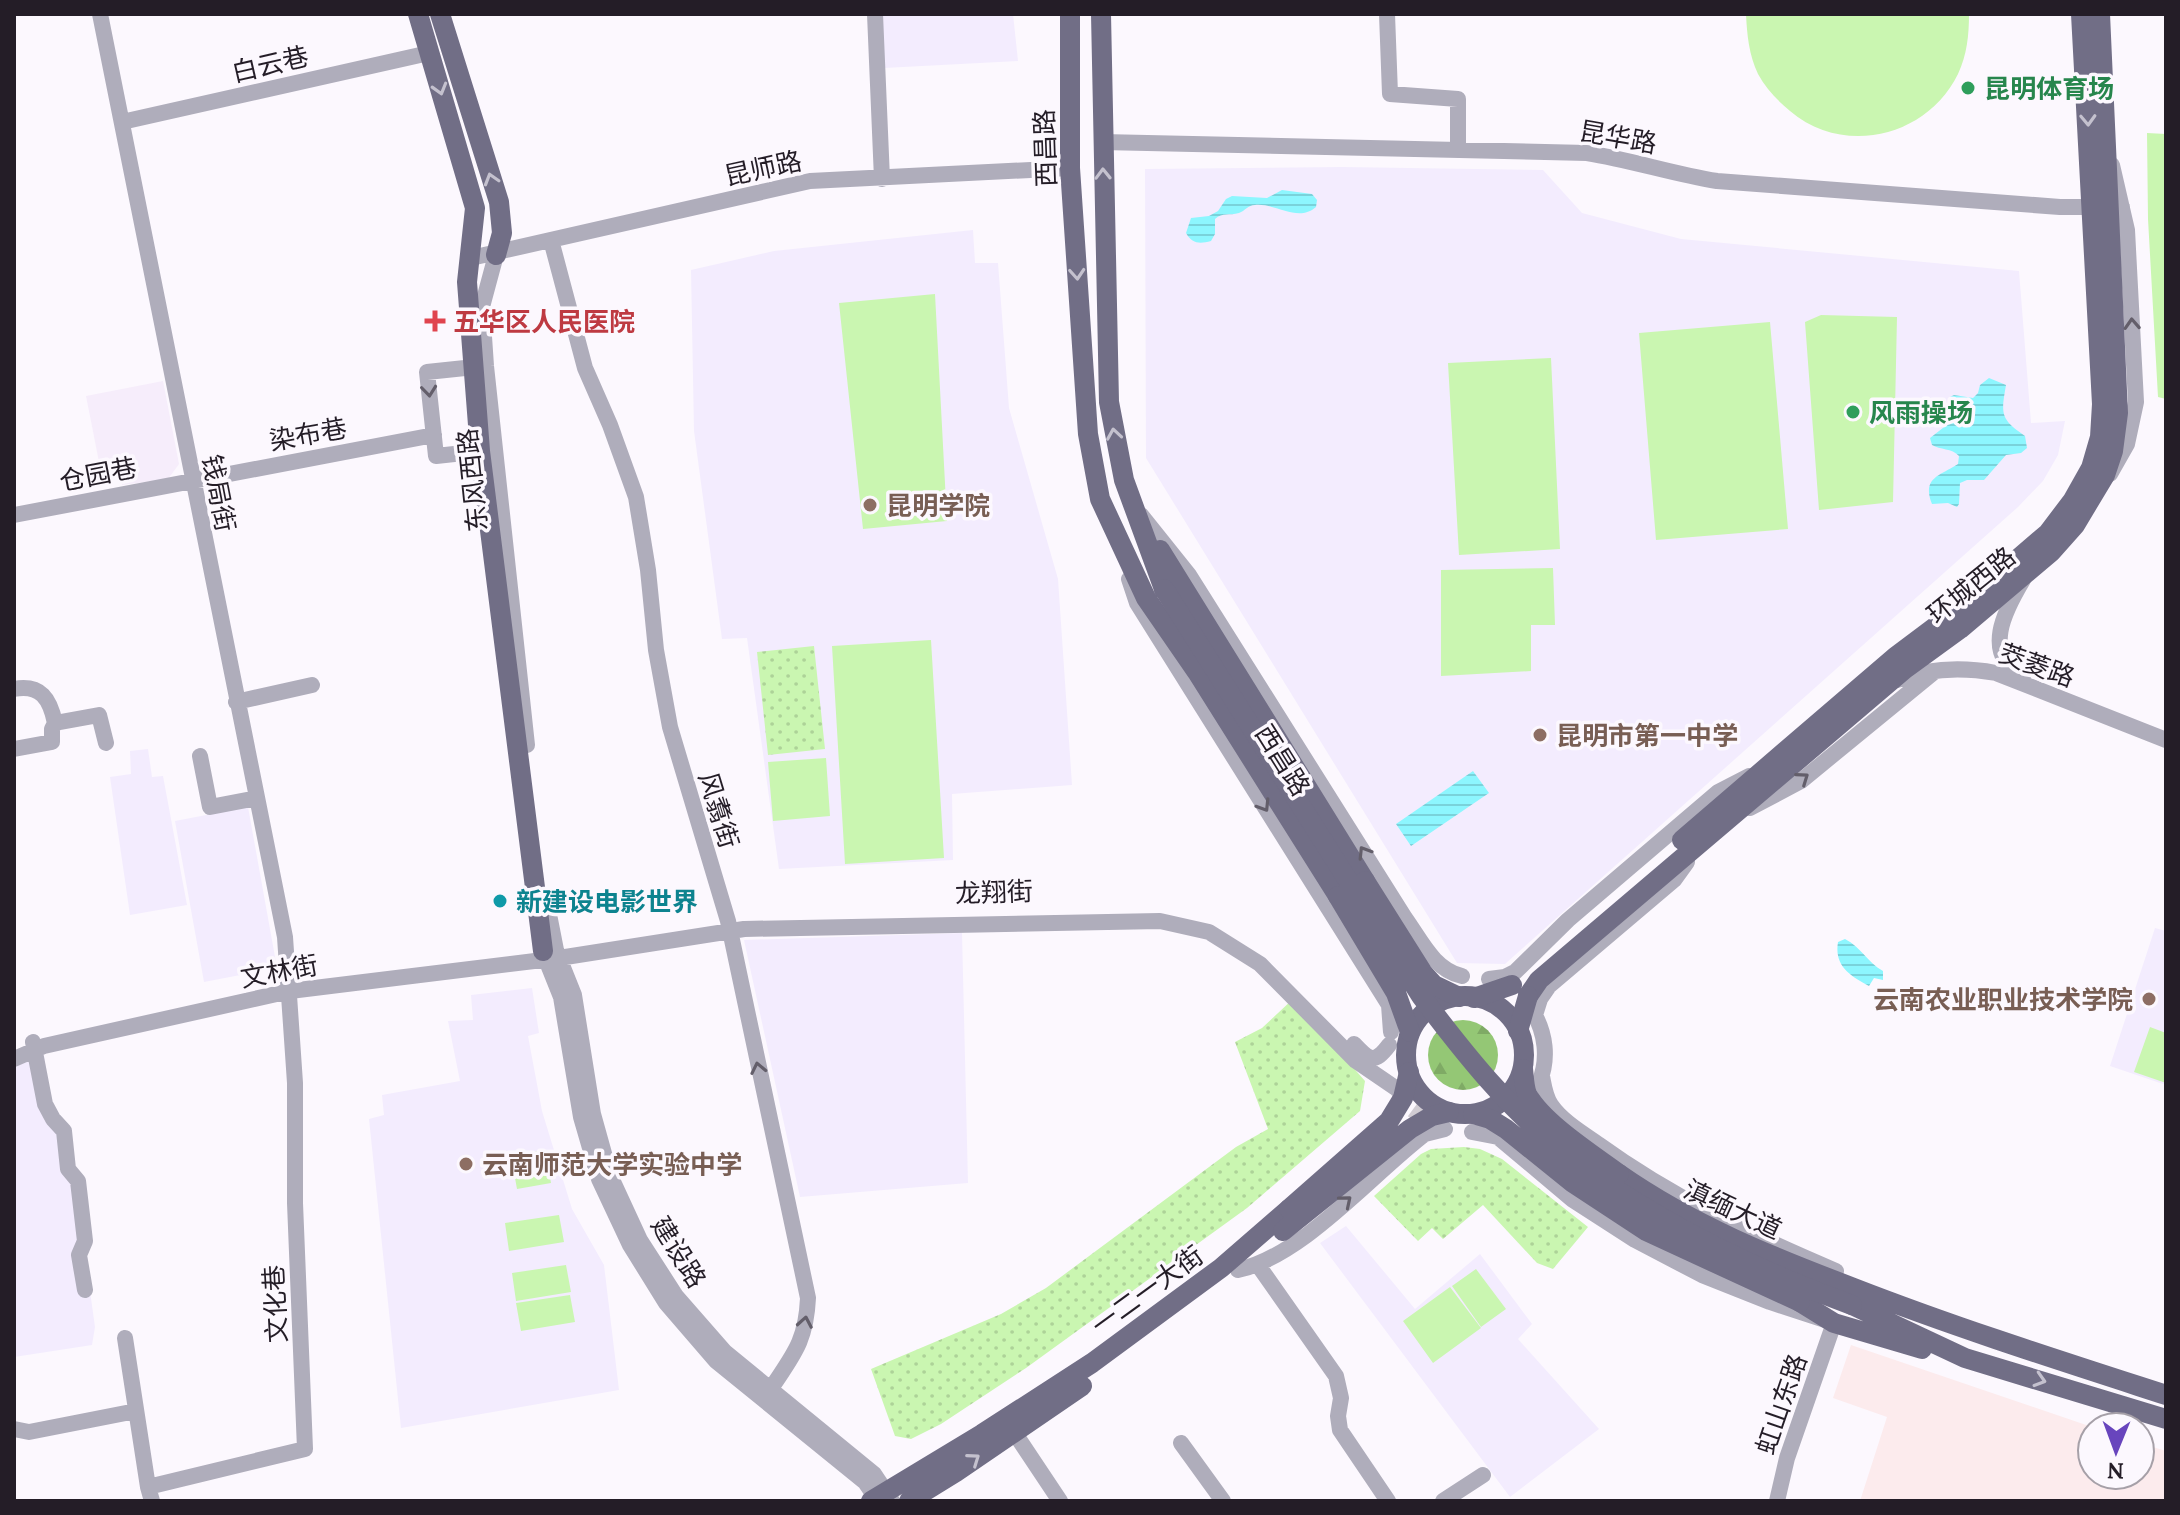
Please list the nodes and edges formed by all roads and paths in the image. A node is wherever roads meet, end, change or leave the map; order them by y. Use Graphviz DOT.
graph roads {
  1 [pos="100,14"];
  2 [pos="418,14"];
  3 [pos="440,14"];
  4 [pos="875,14"];
  5 [pos="1070,14"];
  6 [pos="1101,14"];
  7 [pos="1387,14"];
  8 [pos="2081,14"];
  9 [pos="2100,14"];
  10 [pos="429,53"];
  11 [pos="122,122"];
  12 [pos="1102,142"];
  13 [pos="1458,149"];
  14 [pos="1070,168"];
  15 [pos="882,179"];
  16 [pos="2107,207"];
  17 [pos="551,240"];
  18 [pos="496,255"];
  19 [pos="471,258"];
  20 [pos="479,366"];
  21 [pos="434,435"];
  22 [pos="487,450"];
  23 [pos="191,480"];
  24 [pos="1135,508"];
  25 [pos="14,515"];
  26 [pos="1109,518"];
  27 [pos="2028,572"];
  28 [pos="1164,589"];
  29 [pos="1935,671"];
  30 [pos="1888,684"];
  31 [pos="312,685"];
  32 [pos="14,689"];
  33 [pos="236,702"];
  34 [pos="55,723"];
  35 [pos="2166,737"];
  36 [pos="106,743"];
  37 [pos="14,749"];
  38 [pos="200,756"];
  39 [pos="257,798"];
  40 [pos="1735,815"];
  41 [pos="729,926"];
  42 [pos="551,955"];
  43 [pos="290,986"];
  44 [pos="1516,995"];
  45 [pos="1466,998"];
  46 [pos="1518,1031"];
  47 [pos="1396,1032"];
  48 [pos="34,1045"];
  49 [pos="14,1049"];
  50 [pos="1466,1056"];
  51 [pos="14,1059"];
  52 [pos="1534,1078"];
  53 [pos="1401,1084"];
  54 [pos="1442,1122"];
  55 [pos="1472,1123"];
  56 [pos="1494,1127"];
  57 [pos="1248,1267"];
  58 [pos="85,1290"];
  59 [pos="1852,1305"];
  60 [pos="1927,1316"];
  61 [pos="1834,1323"];
  62 [pos="1970,1332"];
  63 [pos="125,1338"];
  64 [pos="1965,1358"];
  65 [pos="770,1390"];
  66 [pos="2166,1395"];
  67 [pos="136,1411"];
  68 [pos="2166,1419"];
  69 [pos="14,1429"];
  70 [pos="1014,1432"];
  71 [pos="1181,1443"];
  72 [pos="1483,1475"];
  73 [pos="150,1494"];
  74 [pos="881,1499"];
  75 [pos="909,1501"];
  76 [pos="1060,1501"];
  77 [pos="1223,1501"];
  78 [pos="1388,1501"];
  79 [pos="1443,1501"];
  80 [pos="1777,1501"];
  1 -- 11 [label="street, 钱局街"];
  2 -- 10 [label="main road, 东风西路"];
  18 -- 3 [label="main road, 东风西路, one-way"];
  4 -- 15 [label="street"];
  5 -- 14 [label="main road, 西昌路"];
  6 -- 12 [label="main road, 西昌路"];
  7 -- 13 [label="street"];
  8 -- 16 [label="main road, 环城西路, one-way"];
  9 -- 16 [label="main road, 环城西路"];
  10 -- 11 [label="street, 白云巷"];
  10 -- 19 [label="main road, 东风西路, one-way"];
  11 -- 23 [label="street, 钱局街"];
  12 -- 13 [label="street, 昆华路"];
  24 -- 12 [label="main road, 西昌路, one-way"];
  13 -- 16 [label="street, 昆华路"];
  14 -- 15 [label="street, 昆师路"];
  14 -- 26 [label="main road, 西昌路, one-way"];
  15 -- 17 [label="street, 昆师路"];
  27 -- 16 [label="main road, 环城西路, one-way"];
  16 -- 44 [label="main road, 环城西路"];
  17 -- 18 [label="street, 昆师路"];
  17 -- 41 [label="street, 风翥街"];
  18 -- 19 [label="street, 昆师路"];
  18 -- 20 [label="street, 东风西路"];
  19 -- 20 [label="main road, 东风西路"];
  20 -- 21 [label="street, one-way"];
  20 -- 22 [label="main road, 东风西路"];
  21 -- 22 [label="street"];
  21 -- 23 [label="street, 染布巷"];
  22 -- 42 [label="main road, 东风西路"];
  23 -- 25 [label="street, 仓园巷"];
  23 -- 33 [label="street, 钱局街"];
  24 -- 28 [label="main road, 西昌路"];
  44 -- 24 [label="street, one-way"];
  24 -- 45 [label="main road, 西昌路, bridge"];
  26 -- 28 [label="main road, 西昌路"];
  26 -- 47 [label="street, one-way"];
  26 -- 47 [label="main road, 西昌路, bridge"];
  27 -- 30 [label="main road, 环城西路"];
  27 -- 35 [label="street, 茭菱路"];
  28 -- 50 [label="main road, 西昌路, bridge"];
  29 -- 30 [label="street, 茭菱路"];
  29 -- 35 [label="street, 茭菱路"];
  40 -- 29 [label="street, one-way"];
  30 -- 40 [label="main road, 环城西路"];
  31 -- 33 [label="street"];
  32 -- 34 [label="street"];
  33 -- 39 [label="street, 钱局街"];
  34 -- 36 [label="street"];
  34 -- 37 [label="street"];
  38 -- 39 [label="street"];
  39 -- 43 [label="street, 钱局街"];
  40 -- 44 [label="main road, 环城西路"];
  41 -- 42 [label="street, 龙翔街"];
  41 -- 47 [label="street, 龙翔街"];
  41 -- 53 [label="street, 龙翔街"];
  65 -- 41 [label="street, 风翥街, one-way"];
  42 -- 43 [label="street, 文林街"];
  42 -- 65 [label="street, 建设路"];
  42 -- 74 [label="street, 建设路"];
  43 -- 48 [label="street, 文林街"];
  43 -- 73 [label="street, 文化巷"];
  44 -- 45 [label="main road, 环城西路, bridge"];
  44 -- 46 [label="main road, 环城西路, bridge"];
  44 -- 52 [label="street"];
  45 -- 46 [label="main road, 西昌路"];
  45 -- 47 [label="main road, 环城西路, bridge"];
  46 -- 52 [label="main road, 滇缅大道"];
  47 -- 53 [label="main road, 一二一大街"];
  48 -- 49 [label="street, 文林街"];
  48 -- 51 [label="street, 文林街"];
  48 -- 58 [label="street"];
  50 -- 59 [label="main road, 滇缅大道, bridge"];
  52 -- 55 [label="main road, bridge"];
  52 -- 60 [label="street"];
  52 -- 60 [label="main road, 滇缅大道, bridge"];
  53 -- 54 [label="main road, bridge"];
  53 -- 74 [label="main road, 一二一大街, bridge"];
  54 -- 55 [label="main road"];
  57 -- 54 [label="street, one-way"];
  54 -- 57 [label="main road, 一二一大街, bridge"];
  55 -- 56 [label="street"];
  55 -- 61 [label="street"];
  55 -- 61 [label="main road, bridge"];
  57 -- 70 [label="main road, 一二一大街"];
  57 -- 78 [label="street"];
  59 -- 62 [label="main road, 滇缅大道"];
  59 -- 64 [label="main road, 滇缅大道"];
  60 -- 62 [label="main road, 滇缅大道"];
  61 -- 64 [label="main road"];
  61 -- 80 [label="street, 虹山东路"];
  62 -- 66 [label="main road, 滇缅大道"];
  63 -- 67 [label="street"];
  64 -- 68 [label="main road, 滇缅大道, one-way"];
  65 -- 74 [label="street, 建设路"];
  67 -- 69 [label="street"];
  67 -- 73 [label="street"];
  75 -- 70 [label="main road, 一二一大街, one-way"];
  70 -- 76 [label="street"];
  71 -- 77 [label="street"];
  72 -- 79 [label="street"];
}
